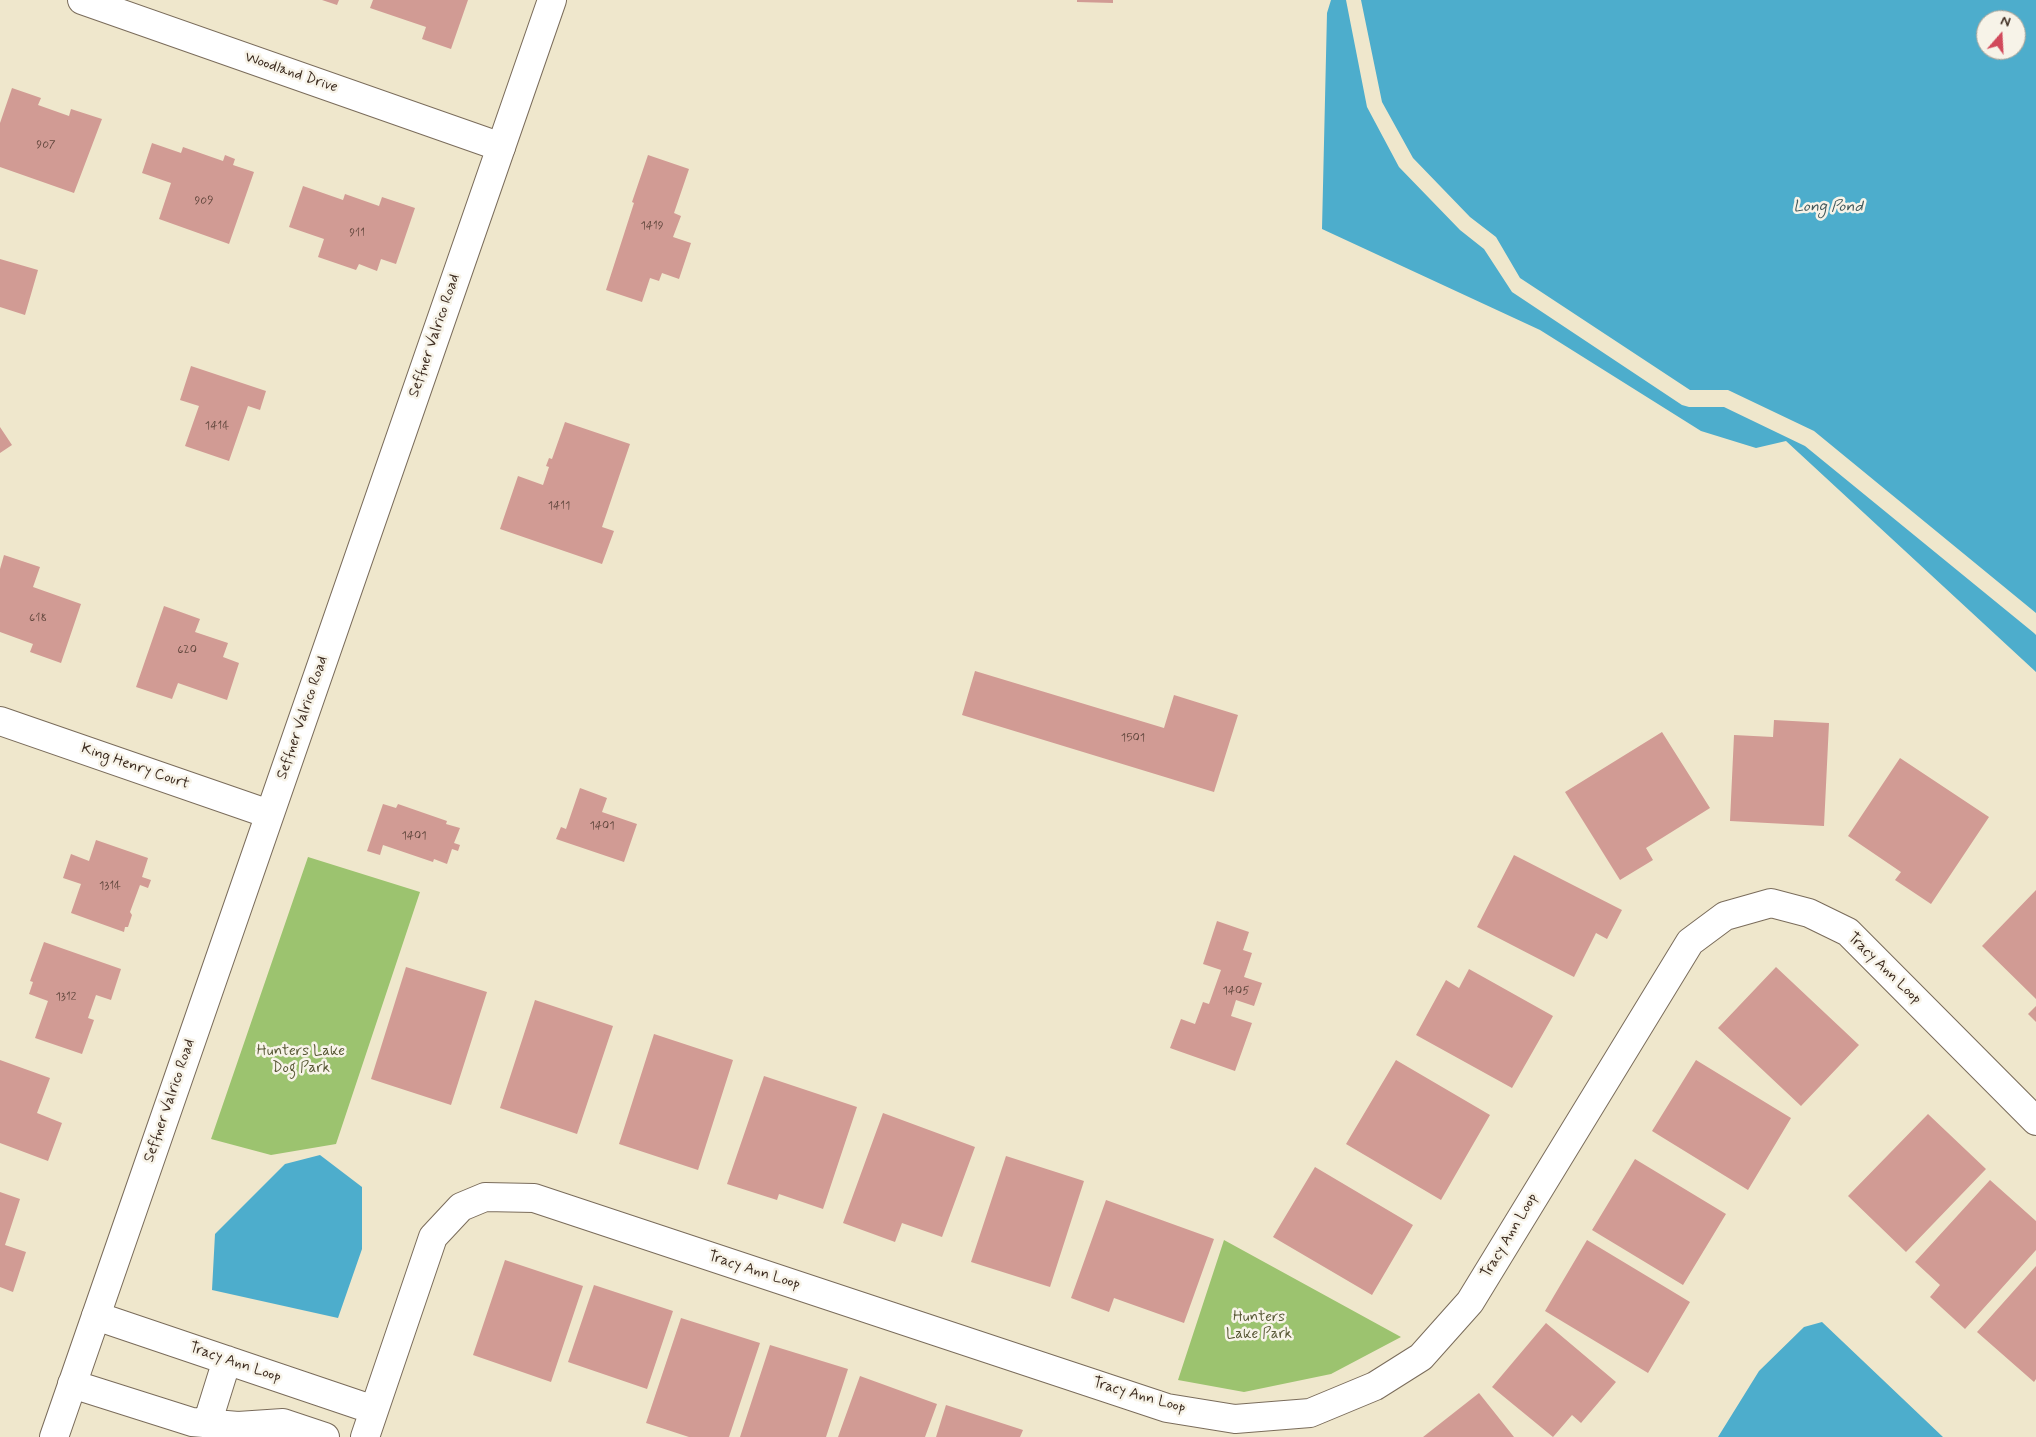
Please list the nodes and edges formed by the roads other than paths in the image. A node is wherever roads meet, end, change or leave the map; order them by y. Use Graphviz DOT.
graph roads {
  1 [pos="82,0"];
  2 [pos="552,0"];
  3 [pos="500,147"];
  4 [pos="0,721"];
  5 [pos="269,814"];
  6 [pos="2036,1121"];
  7 [pos="96,1316"];
  8 [pos="227,1360"];
  9 [pos="72,1384"];
  10 [pos="374,1410"];
  11 [pos="207,1424"];
  12 [pos="54,1437"];
  13 [pos="325,1437"];
  14 [pos="365,1437"];
  1 -- 3 [label="street, Woodland Drive"];
  2 -- 3 [label="street, Seffner Valrico Road"];
  3 -- 5 [label="street, Seffner Valrico Road"];
  4 -- 5 [label="street, King Henry Court"];
  5 -- 7 [label="street, Seffner Valrico Road"];
  6 -- 10 [label="street, Tracy Ann Loop"];
  7 -- 8 [label="street, Tracy Ann Loop"];
  7 -- 9 [label="street, Seffner Valrico Road"];
  8 -- 10 [label="street, Tracy Ann Loop"];
  8 -- 11 [label="street"];
  9 -- 11 [label="street"];
  9 -- 12 [label="street, Seffner Valrico Road"];
  10 -- 14 [label="street, Tracy Ann Loop"];
  11 -- 13 [label="street"];
}
